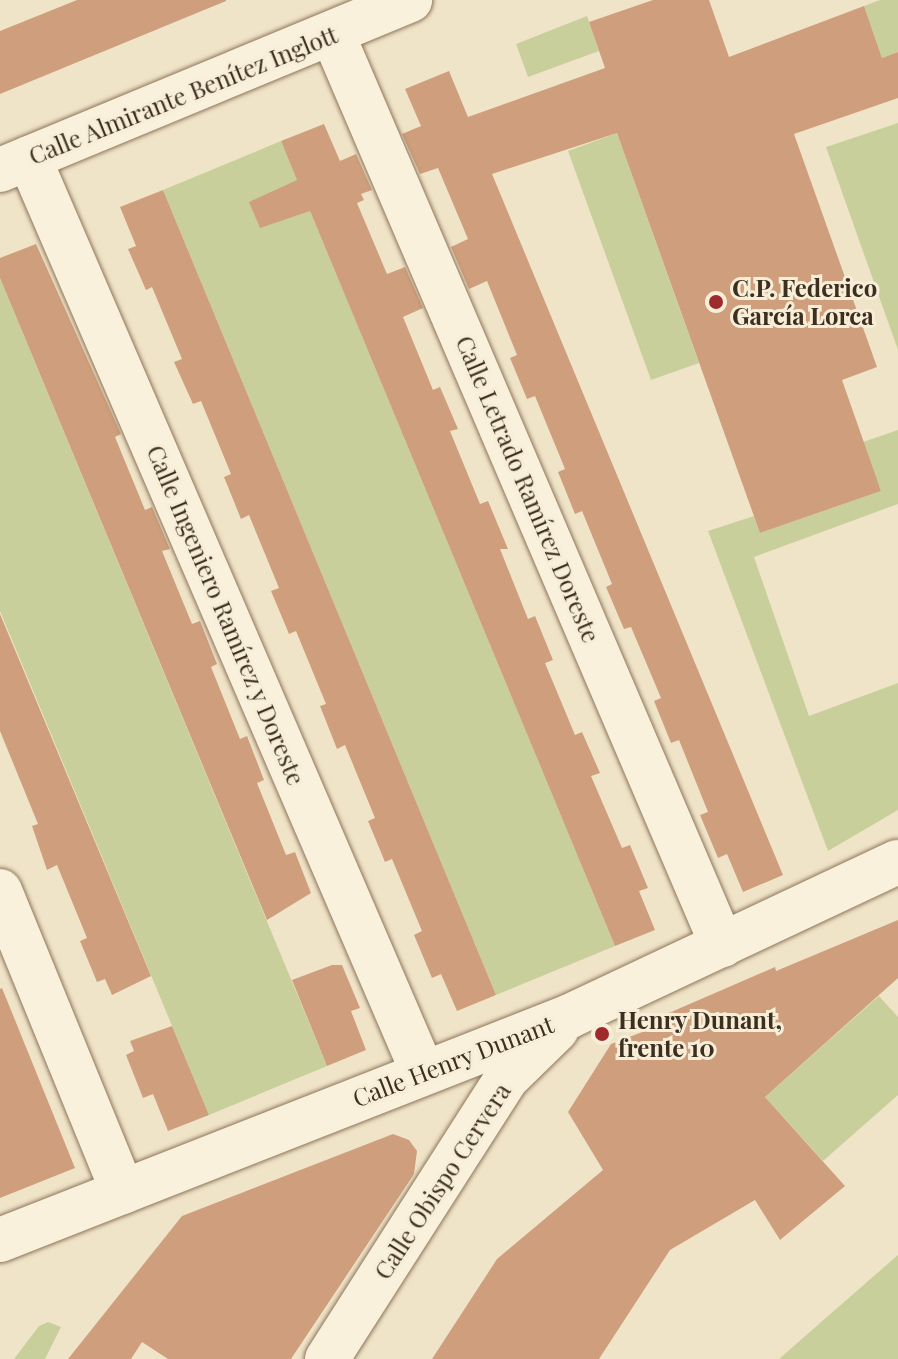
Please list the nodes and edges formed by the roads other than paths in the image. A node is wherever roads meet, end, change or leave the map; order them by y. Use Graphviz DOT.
graph roads {
  1 [pos="410,0"];
  2 [pos="333,35"];
  3 [pos="14,164"];
  4 [pos="898,862"];
  5 [pos="0,891"];
  6 [pos="722,945"];
  7 [pos="570,1016"];
  8 [pos="423,1073"];
  9 [pos="123,1192"];
  10 [pos="7,1245"];
  11 [pos="327,1359"];
  1 -- 2 [label="street, Calle Almirante Benítez Inglott"];
  2 -- 3 [label="street, Calle Almirante Benítez Inglott"];
  2 -- 6 [label="street, Calle Letrado Ramírez Doreste"];
  3 -- 8 [label="street, Calle Ingeniero Ramírez y Doreste"];
  4 -- 6 [label="street, Calle Henry Dunant"];
  5 -- 9 [label="street"];
  6 -- 7 [label="street, Calle Henry Dunant"];
  7 -- 8 [label="street, Calle Henry Dunant"];
  7 -- 11 [label="street, Calle Obispo Cervera"];
  8 -- 9 [label="street, Calle Henry Dunant"];
  9 -- 10 [label="street, Calle Henry Dunant"];
}
